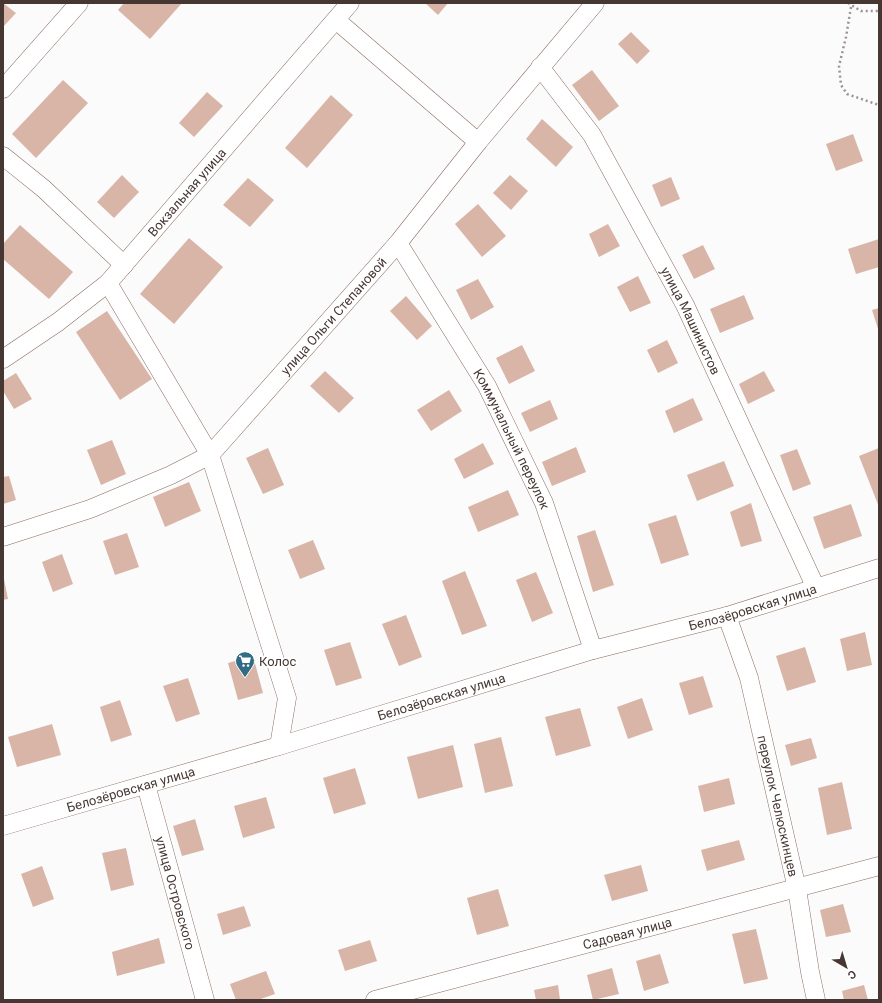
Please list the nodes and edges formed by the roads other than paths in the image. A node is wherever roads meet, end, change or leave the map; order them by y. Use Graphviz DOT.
graph roads {
  1 [pos="79,3"];
  2 [pos="350,3"];
  3 [pos="595,3"];
  4 [pos="336,20"];
  5 [pos="540,67"];
  6 [pos="3,89"];
  7 [pos="478,142"];
  8 [pos="3,156"];
  9 [pos="398,243"];
  10 [pos="124,265"];
  11 [pos="108,283"];
  12 [pos="3,359"];
  13 [pos="210,455"];
  14 [pos="3,536"];
  15 [pos="879,568"];
  16 [pos="816,588"];
  17 [pos="727,616"];
  18 [pos="593,650"];
  19 [pos="279,746"];
  20 [pos="146,785"];
  21 [pos="3,826"];
  22 [pos="879,866"];
  23 [pos="797,889"];
  24 [pos="205,1000"];
  25 [pos="375,1000"];
  26 [pos="816,1000"];
  1 -- 6 [label="street"];
  2 -- 4 [label="street, Вокзальная улица"];
  3 -- 5 [label="street, улица Ольги Степановой"];
  4 -- 7 [label="street"];
  4 -- 10 [label="street, Вокзальная улица"];
  5 -- 7 [label="street, улица Ольги Степановой"];
  5 -- 16 [label="street, улица Машинистов"];
  7 -- 9 [label="street, улица Ольги Степановой"];
  8 -- 10 [label="street"];
  9 -- 13 [label="street, улица Ольги Степановой"];
  9 -- 18 [label="street, Коммунальный переулок"];
  10 -- 11 [label="street, Вокзальная улица"];
  11 -- 12 [label="street, Вокзальная улица"];
  11 -- 13 [label="street"];
  13 -- 14 [label="street, улица Ольги Степановой"];
  13 -- 19 [label="street"];
  15 -- 16 [label="street, Белозёровская улица"];
  16 -- 17 [label="street, Белозёровская улица"];
  17 -- 18 [label="street, Белозёровская улица"];
  17 -- 23 [label="street, переулок Челюскинцев"];
  18 -- 19 [label="street, Белозёровская улица"];
  19 -- 20 [label="street, Белозёровская улица"];
  20 -- 21 [label="street, Белозёровская улица"];
  20 -- 24 [label="street, улица Островского"];
  22 -- 23 [label="street, Садовая улица"];
  23 -- 25 [label="street, Садовая улица"];
  23 -- 26 [label="street, переулок Челюскинцев"];
}
